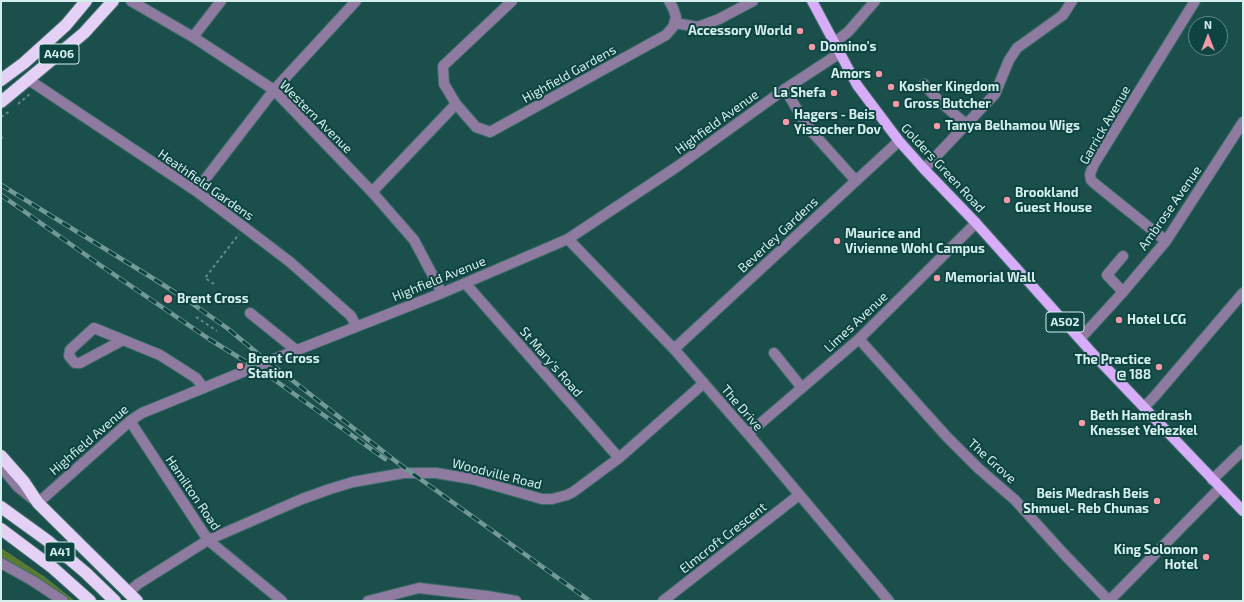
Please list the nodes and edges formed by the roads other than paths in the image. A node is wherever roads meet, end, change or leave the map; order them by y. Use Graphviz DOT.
graph roads {
  1 [pos="86,1"];
  2 [pos="113,1"];
  3 [pos="131,1"];
  4 [pos="221,1"];
  5 [pos="356,1"];
  6 [pos="512,1"];
  7 [pos="669,1"];
  8 [pos="753,1"];
  9 [pos="812,1"];
  10 [pos="875,1"];
  11 [pos="1072,1"];
  12 [pos="1195,1"];
  13 [pos="675,23"];
  14 [pos="193,37"];
  15 [pos="835,42"];
  16 [pos="840,53"];
  17 [pos="1,80"];
  18 [pos="29,80"];
  19 [pos="924,84"];
  20 [pos="784,89"];
  21 [pos="274,90"];
  22 [pos="1,102"];
  23 [pos="456,104"];
  24 [pos="1243,122"];
  25 [pos="966,124"];
  26 [pos="899,141"];
  27 [pos="924,169"];
  28 [pos="856,181"];
  29 [pos="196,190"];
  30 [pos="372,192"];
  31 [pos="976,223"];
  32 [pos="568,239"];
  33 [pos="1166,241"];
  34 [pos="1123,256"];
  35 [pos="465,283"];
  36 [pos="1123,292"];
  37 [pos="442,293"];
  38 [pos="1243,293"];
  39 [pos="250,313"];
  40 [pos="356,326"];
  41 [pos="859,339"];
  42 [pos="1080,339"];
  43 [pos="123,340"];
  44 [pos="674,349"];
  45 [pos="296,350"];
  46 [pos="774,353"];
  47 [pos="704,384"];
  48 [pos="204,388"];
  49 [pos="802,388"];
  50 [pos="1144,407"];
  51 [pos="130,421"];
  52 [pos="748,434"];
  53 [pos="1243,450"];
  54 [pos="1,456"];
  55 [pos="619,458"];
  56 [pos="1,467"];
  57 [pos="1212,480"];
  58 [pos="1220,488"];
  59 [pos="799,495"];
  60 [pos="38,503"];
  61 [pos="1,507"];
  62 [pos="1243,511"];
  63 [pos="1,529"];
  64 [pos="1,536"];
  65 [pos="208,540"];
  66 [pos="1,563"];
  67 [pos="53,568"];
  68 [pos="133,597"];
  69 [pos="63,601"];
  70 [pos="90,601"];
  71 [pos="115,601"];
  72 [pos="282,601"];
  73 [pos="368,601"];
  74 [pos="516,601"];
  75 [pos="663,601"];
  76 [pos="889,601"];
  77 [pos="1109,601"];
  1 -- 17 [label="highway, A406"];
  2 -- 18 [label="highway, A406"];
  3 -- 14 [label="street, Western Avenue"];
  4 -- 14 [label="street"];
  5 -- 21 [label="street"];
  6 -- 23 [label="street, Highfield Gardens"];
  7 -- 13 [label="street"];
  8 -- 13 [label="street"];
  9 -- 15 [label="main road, Golders Green Road / A502"];
  10 -- 15 [label="street"];
  11 -- 25 [label="street"];
  12 -- 33 [label="street, Garrick Avenue"];
  13 -- 23 [label="street, Highfield Gardens"];
  14 -- 21 [label="street, Western Avenue"];
  15 -- 16 [label="main road, Golders Green Road / A502"];
  16 -- 20 [label="street, Highfield Avenue"];
  16 -- 26 [label="main road, Golders Green Road / A502"];
  18 -- 22 [label="highway, A406"];
  18 -- 29 [label="street, Heathfield Gardens"];
  19 -- 25 [label="street"];
  20 -- 28 [label="street"];
  20 -- 32 [label="street, Highfield Avenue"];
  21 -- 29 [label="street"];
  21 -- 30 [label="street, Western Avenue"];
  23 -- 30 [label="street"];
  24 -- 33 [label="street, Ambrose Avenue"];
  25 -- 27 [label="street"];
  26 -- 27 [label="main road, Golders Green Road / A502"];
  26 -- 28 [label="street, Beverley Gardens"];
  27 -- 31 [label="main road, Golders Green Road / A502"];
  28 -- 44 [label="street, Beverley Gardens"];
  29 -- 40 [label="street, Heathfield Gardens"];
  30 -- 37 [label="street, Western Avenue"];
  31 -- 41 [label="street, Limes Avenue"];
  31 -- 42 [label="main road, Golders Green Road / A502"];
  32 -- 35 [label="street, Highfield Avenue"];
  32 -- 44 [label="street, The Drive"];
  33 -- 36 [label="street, Ambrose Avenue"];
  34 -- 36 [label="street"];
  35 -- 37 [label="street, Highfield Avenue"];
  35 -- 55 [label="street, St Mary's Road"];
  36 -- 42 [label="street, Ambrose Avenue"];
  37 -- 40 [label="street, Highfield Avenue"];
  38 -- 50 [label="street"];
  39 -- 45 [label="street"];
  40 -- 45 [label="street, Highfield Avenue"];
  41 -- 49 [label="street, Limes Avenue"];
  41 -- 77 [label="street, The Grove"];
  42 -- 50 [label="main road, Golders Green Road / A502"];
  43 -- 43 [label="street"];
  43 -- 48 [label="street"];
  44 -- 47 [label="street, The Drive"];
  45 -- 48 [label="street, Highfield Avenue"];
  46 -- 49 [label="street"];
  47 -- 52 [label="street, The Drive"];
  47 -- 55 [label="street, Woodville Road"];
  48 -- 51 [label="street, Highfield Avenue"];
  49 -- 52 [label="street, Limes Avenue"];
  50 -- 57 [label="main road, Golders Green Road / A502"];
  51 -- 60 [label="street, Highfield Avenue"];
  51 -- 65 [label="street, Hamilton Road"];
  52 -- 59 [label="street, The Drive"];
  53 -- 57 [label="street"];
  54 -- 60 [label="highway, A41"];
  55 -- 65 [label="street, Woodville Road"];
  56 -- 60 [label="street"];
  57 -- 58 [label="main road, Golders Green Road / A502"];
  58 -- 62 [label="main road, Golders Green Road / A502"];
  58 -- 77 [label="street"];
  59 -- 75 [label="street, Elmcroft Crescent"];
  59 -- 76 [label="street, The Drive"];
  60 -- 68 [label="highway, A41"];
  61 -- 71 [label="highway, A41"];
  63 -- 67 [label="highway, A41"];
  64 -- 67 [label="highway, A41"];
  65 -- 68 [label="street, Woodville Road"];
  65 -- 72 [label="street, Hamilton Road"];
  66 -- 69 [label="street"];
  67 -- 70 [label="highway, A41"];
  73 -- 74 [label="street"];
}
